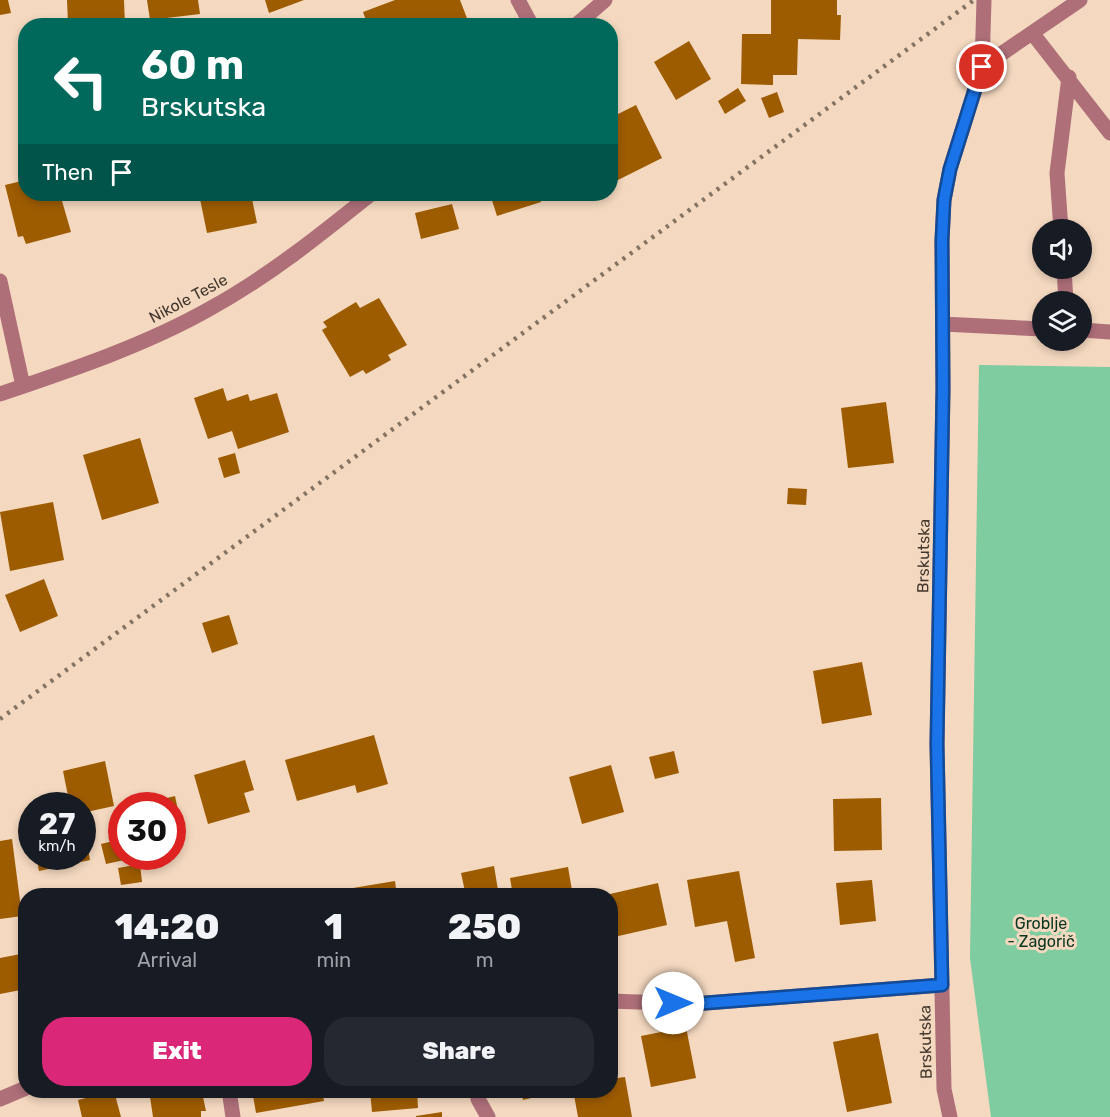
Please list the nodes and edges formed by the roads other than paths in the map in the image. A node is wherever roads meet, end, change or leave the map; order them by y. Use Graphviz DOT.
graph roads {
  1 [pos="518,0"];
  2 [pos="604,0"];
  3 [pos="984,0"];
  4 [pos="1080,0"];
  5 [pos="527,18"];
  6 [pos="584,18"];
  7 [pos="1033,34"];
  8 [pos="982,67"];
  9 [pos="1069,77"];
  10 [pos="1110,133"];
  11 [pos="362,201"];
  12 [pos="1060,219"];
  13 [pos="0,280"];
  14 [pos="943,324"];
  15 [pos="1032,328"];
  16 [pos="1092,331"];
  17 [pos="1110,332"];
  18 [pos="23,387"];
  19 [pos="0,394"];
  20 [pos="942,985"];
  21 [pos="618,1001"];
  22 [pos="18,1091"];
  23 [pos="230,1098"];
  24 [pos="478,1098"];
  25 [pos="0,1099"];
  26 [pos="233,1117"];
  27 [pos="488,1117"];
  28 [pos="950,1117"];
  1 -- 5 [label="street"];
  2 -- 6 [label="street"];
  3 -- 8 [label="street, Brskutska"];
  4 -- 7 [label="street"];
  7 -- 8 [label="street"];
  7 -- 9 [label="street"];
  8 -- 14 [label="street, Brskutska"];
  9 -- 10 [label="street"];
  9 -- 12 [label="street"];
  11 -- 18 [label="street, Nikole Tesle"];
  13 -- 18 [label="street"];
  14 -- 15 [label="street"];
  14 -- 20 [label="street, Brskutska"];
  16 -- 17 [label="street"];
  18 -- 19 [label="street, Nikole Tesle"];
  20 -- 21 [label="street"];
  20 -- 28 [label="street, Brskutska"];
  22 -- 25 [label="street"];
  23 -- 26 [label="street"];
  24 -- 27 [label="street"];
}
